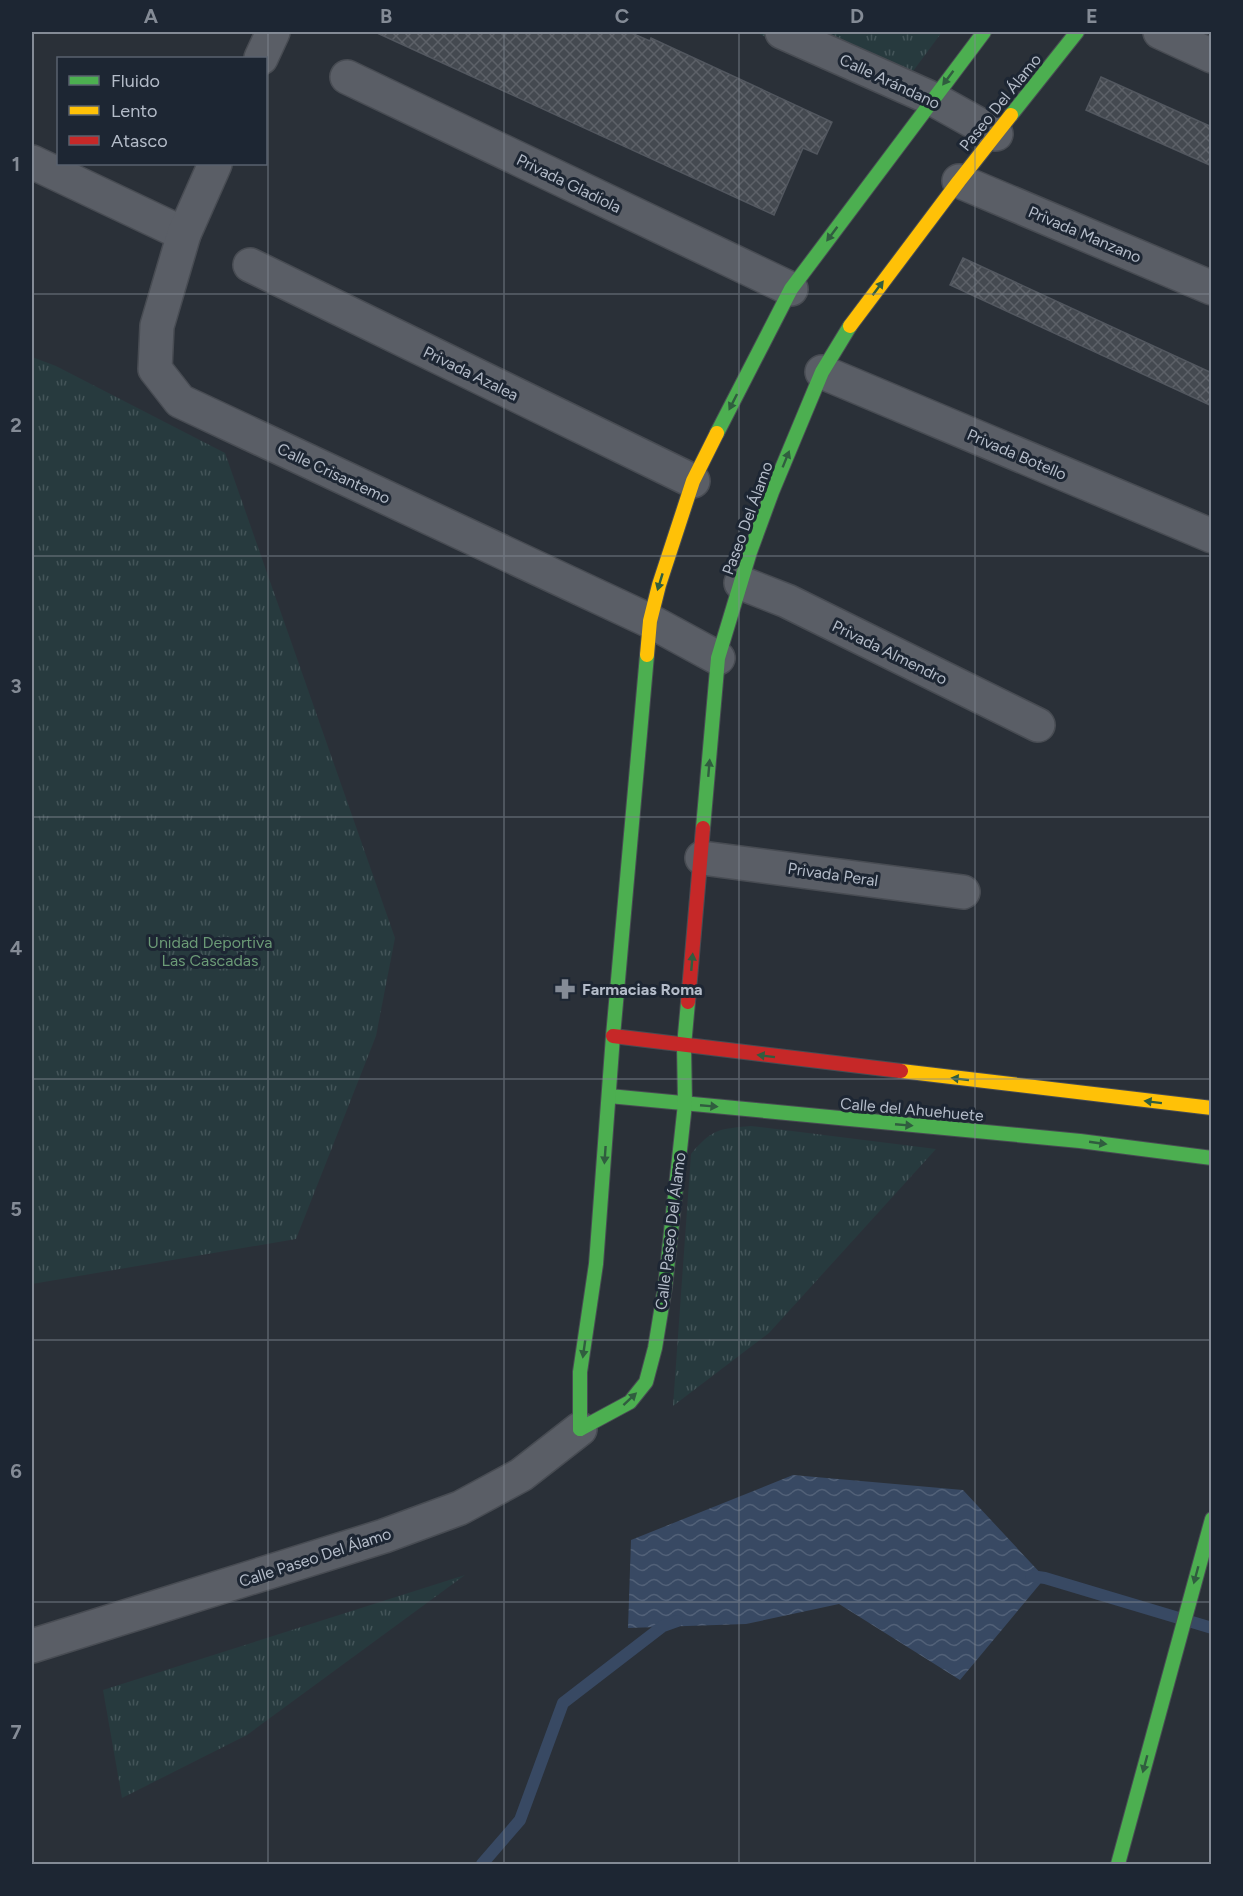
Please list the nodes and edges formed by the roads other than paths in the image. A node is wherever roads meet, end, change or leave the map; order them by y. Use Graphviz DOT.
graph roads {
  1 [pos="782,32"];
  2 [pos="984,32"];
  3 [pos="1077,32"];
  4 [pos="1160,32"];
  5 [pos="1212,56"];
  6 [pos="347,77"];
  7 [pos="933,99"];
  8 [pos="996,134"];
  9 [pos="32,162"];
  10 [pos="215,165"];
  11 [pos="958,181"];
  12 [pos="184,234"];
  13 [pos="250,265"];
  14 [pos="1212,288"];
  15 [pos="790,289"];
  16 [pos="822,372"];
  17 [pos="693,481"];
  18 [pos="1212,536"];
  19 [pos="741,583"];
  20 [pos="650,621"];
  21 [pos="718,658"];
  22 [pos="1038,725"];
  23 [pos="702,858"];
  24 [pos="963,892"];
  25 [pos="613,1036"];
  26 [pos="684,1046"];
  27 [pos="609,1096"];
  28 [pos="685,1104"];
  29 [pos="1212,1108"];
  30 [pos="1212,1158"];
  31 [pos="580,1429"];
  32 [pos="1212,1519"];
  33 [pos="32,1646"];
  34 [pos="1118,1864"];
  1 -- 7 [label="street, Calle Arándano"];
  2 -- 7 [label="street, one-way"];
  3 -- 8 [label="street, Paseo Del Álamo"];
  4 -- 5 [label="street"];
  6 -- 15 [label="street, Privada Gladiola"];
  7 -- 8 [label="street, Calle Arándano"];
  7 -- 15 [label="street, one-way"];
  8 -- 11 [label="street, Paseo Del Álamo"];
  9 -- 12 [label="street"];
  10 -- 12 [label="street, Calle Crisantemo"];
  11 -- 14 [label="street, Privada Manzano"];
  16 -- 11 [label="street, Paseo Del Álamo, one-way"];
  12 -- 20 [label="street, Calle Crisantemo"];
  13 -- 17 [label="street, Privada Azalea"];
  15 -- 17 [label="street, one-way"];
  16 -- 18 [label="street, Privada Botello"];
  19 -- 16 [label="street, Paseo Del Álamo, one-way"];
  17 -- 20 [label="street, one-way"];
  19 -- 21 [label="street, Paseo Del Álamo"];
  19 -- 22 [label="street, Privada Almendro"];
  20 -- 21 [label="street, Calle Crisantemo"];
  20 -- 25 [label="street"];
  23 -- 21 [label="street, Paseo Del Álamo, one-way"];
  23 -- 24 [label="street, Privada Peral"];
  26 -- 23 [label="street, Paseo Del Álamo, one-way"];
  25 -- 26 [label="street, Calle del Ahuehuete"];
  25 -- 27 [label="street"];
  26 -- 28 [label="street, Paseo Del Álamo"];
  29 -- 26 [label="street, Calle del Ahuehuete, one-way"];
  27 -- 28 [label="street, Calle del Ahuehuete"];
  27 -- 31 [label="street, one-way"];
  28 -- 30 [label="street, Calle del Ahuehuete, one-way"];
  31 -- 28 [label="street, Calle Paseo Del Álamo, one-way"];
  31 -- 33 [label="street, Calle Paseo Del Álamo"];
  32 -- 34 [label="street, one-way"];
}
